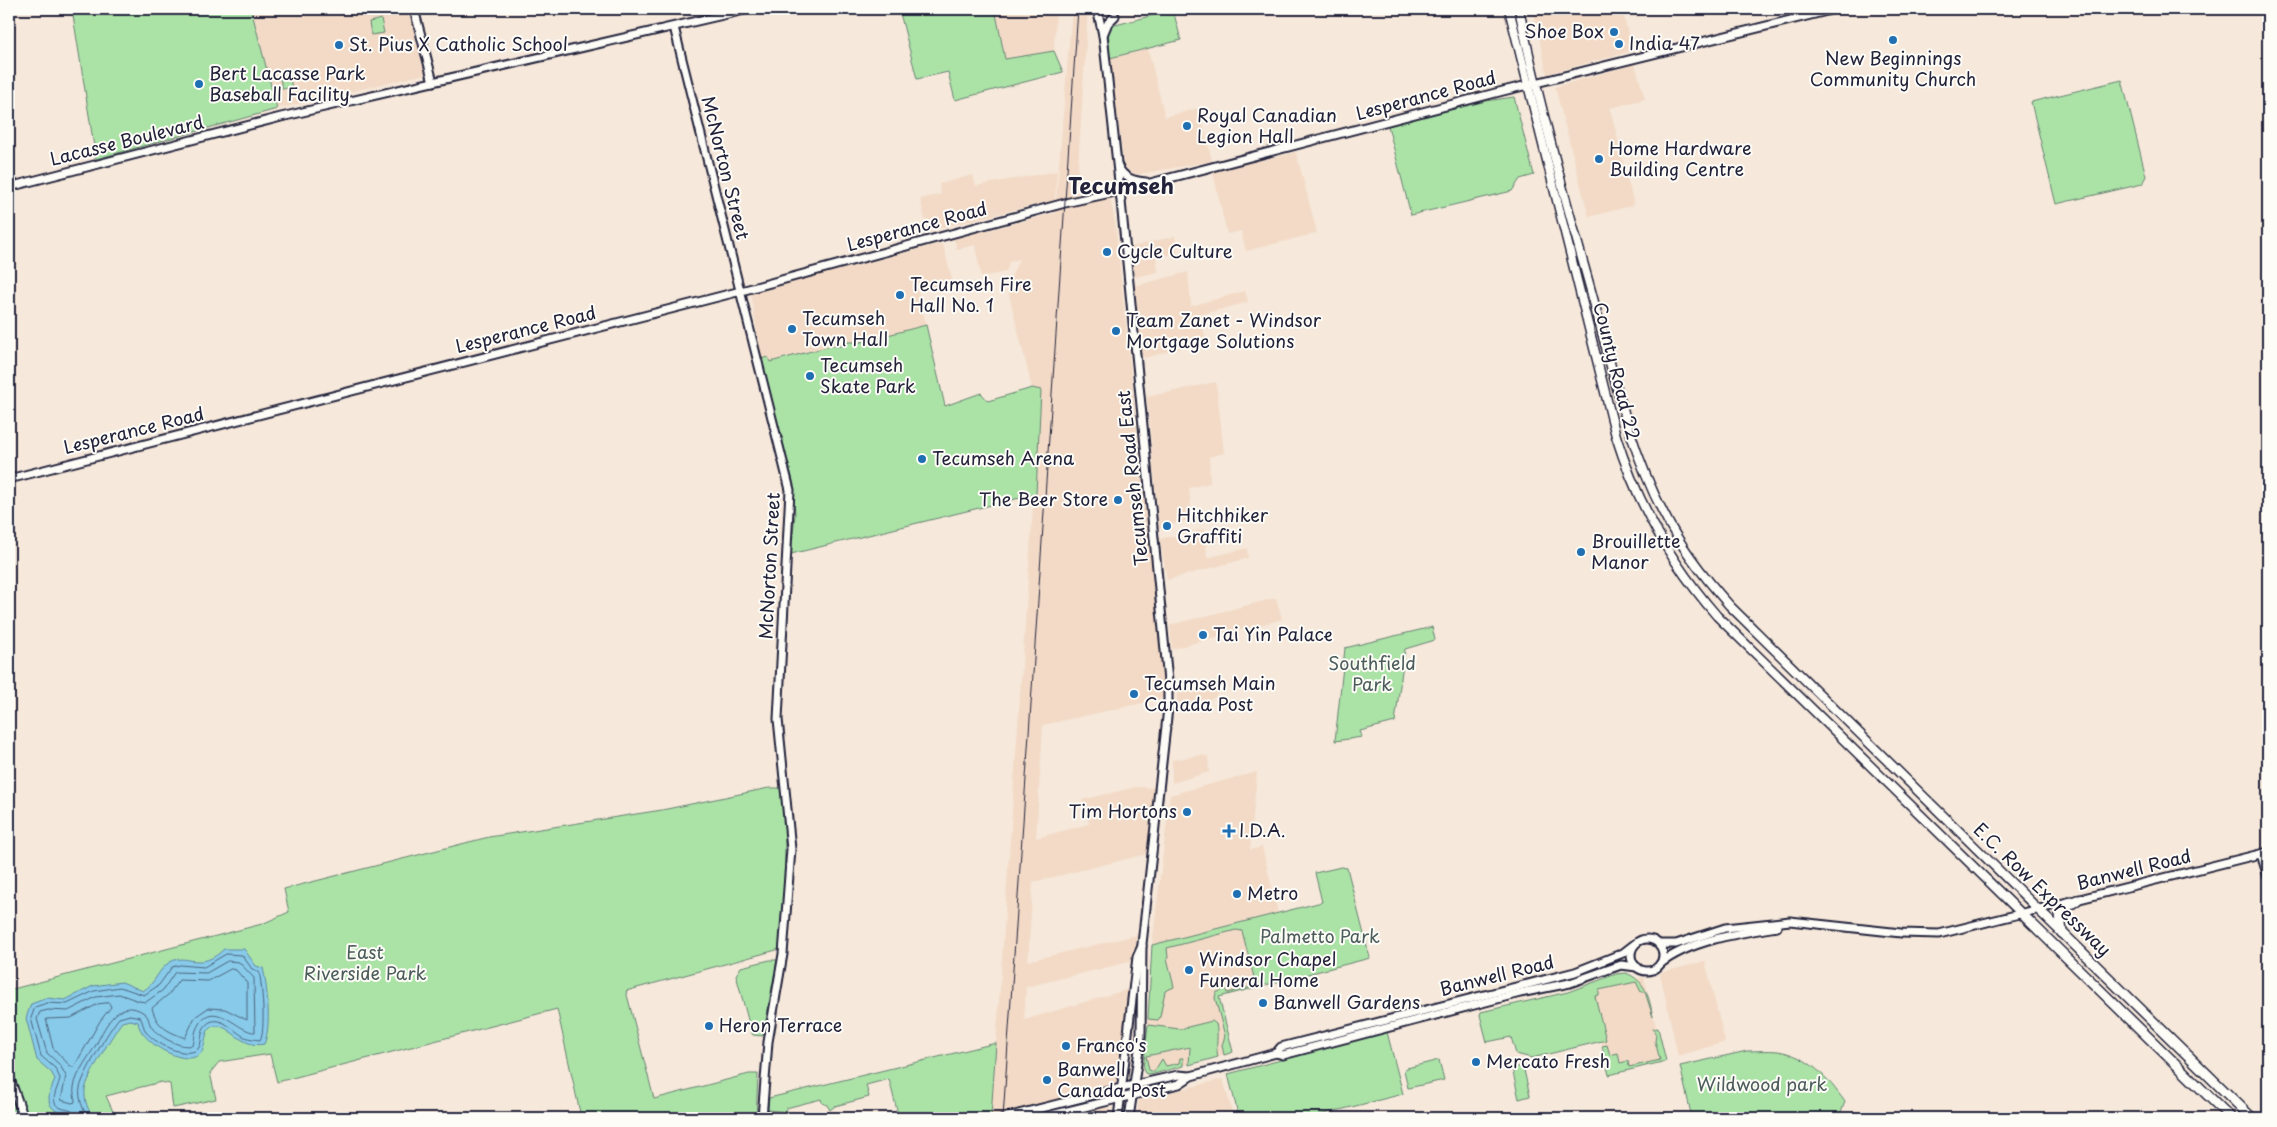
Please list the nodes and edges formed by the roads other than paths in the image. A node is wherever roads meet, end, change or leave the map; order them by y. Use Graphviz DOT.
graph roads {
  1 [pos="414,9"];
  2 [pos="749,9"];
  3 [pos="1098,9"];
  4 [pos="1509,9"];
  5 [pos="1518,9"];
  6 [pos="1835,9"];
  7 [pos="1115,16"];
  8 [pos="674,27"];
  9 [pos="1103,35"];
  10 [pos="432,82"];
  11 [pos="1537,83"];
  12 [pos="1528,85"];
  13 [pos="1116,159"];
  14 [pos="1151,183"];
  15 [pos="9,187"];
  16 [pos="1120,191"];
  17 [pos="741,290"];
  18 [pos="9,479"];
  19 [pos="1810,686"];
  20 [pos="1792,690"];
  21 [pos="2264,853"];
  22 [pos="2268,877"];
  23 [pos="2077,900"];
  24 [pos="2039,910"];
  25 [pos="2022,914"];
  26 [pos="1799,922"];
  27 [pos="2062,933"];
  28 [pos="1636,943"];
  29 [pos="1142,944"];
  30 [pos="1659,944"];
  31 [pos="1660,964"];
  32 [pos="1637,967"];
  33 [pos="1276,1053"];
  34 [pos="9,1076"];
  35 [pos="1191,1076"];
  36 [pos="1135,1085"];
  37 [pos="1121,1088"];
  38 [pos="1132,1095"];
  39 [pos="1120,1098"];
  40 [pos="24,1118"];
  41 [pos="762,1118"];
  42 [pos="1003,1118"];
  43 [pos="1039,1118"];
  44 [pos="1118,1118"];
  45 [pos="1129,1118"];
  46 [pos="2231,1118"];
  47 [pos="2252,1118"];
  1 -- 10 [label="main road"];
  2 -- 8 [label="main road, Lacasse Boulevard"];
  3 -- 9 [label="main road, Tecumseh Road East"];
  4 -- 12 [label="main road, County Road 22"];
  5 -- 11 [label="main road, County Road 22"];
  6 -- 11 [label="main road, Lesperance Road"];
  7 -- 9 [label="main road"];
  8 -- 10 [label="main road, Lacasse Boulevard"];
  8 -- 17 [label="main road, McNorton Street"];
  9 -- 13 [label="main road, Tecumseh Road East"];
  10 -- 15 [label="main road, Lacasse Boulevard"];
  11 -- 12 [label="main road, Lesperance Road"];
  11 -- 19 [label="main road, County Road 22"];
  12 -- 14 [label="main road, Lesperance Road"];
  12 -- 20 [label="main road, County Road 22"];
  13 -- 14 [label="main road"];
  13 -- 16 [label="main road, Tecumseh Road East"];
  14 -- 16 [label="main road, Lesperance Road"];
  16 -- 17 [label="main road, Lesperance Road"];
  16 -- 29 [label="main road, Tecumseh Road East"];
  17 -- 18 [label="main road, Lesperance Road"];
  17 -- 41 [label="main road, McNorton Street"];
  19 -- 24 [label="main road, E.C. Row Expressway"];
  20 -- 25 [label="main road, E.C. Row Expressway"];
  21 -- 22 [label="main road"];
  21 -- 23 [label="main road, Banwell Road"];
  23 -- 24 [label="main road, Banwell Road"];
  23 -- 27 [label="highway"];
  24 -- 25 [label="main road, Banwell Road"];
  24 -- 27 [label="highway, E.C. Row Expressway"];
  25 -- 26 [label="main road, Banwell Road"];
  25 -- 46 [label="highway, E.C. Row Expressway"];
  26 -- 30 [label="main road, Banwell Road"];
  26 -- 31 [label="main road, Banwell Road"];
  27 -- 47 [label="highway, E.C. Row Expressway"];
  28 -- 30 [label="main road"];
  28 -- 32 [label="main road"];
  28 -- 33 [label="main road, Banwell Road"];
  29 -- 36 [label="main road, Tecumseh Road East"];
  29 -- 37 [label="main road, Tecumseh Road East"];
  30 -- 31 [label="main road"];
  31 -- 32 [label="main road"];
  32 -- 33 [label="main road, Banwell Road"];
  33 -- 35 [label="main road, Banwell Road"];
  34 -- 40 [label="main road"];
  35 -- 36 [label="main road, Banwell Road"];
  35 -- 38 [label="main road, Banwell Road"];
  36 -- 37 [label="main road, Banwell Road"];
  36 -- 38 [label="main road, Tecumseh Road East"];
  37 -- 39 [label="main road, Tecumseh Road East"];
  37 -- 42 [label="main road, Banwell Road"];
  38 -- 39 [label="main road, Banwell Road"];
  38 -- 45 [label="main road, Tecumseh Road East"];
  39 -- 43 [label="main road, Banwell Road"];
  39 -- 44 [label="main road, Tecumseh Road East"];
}
